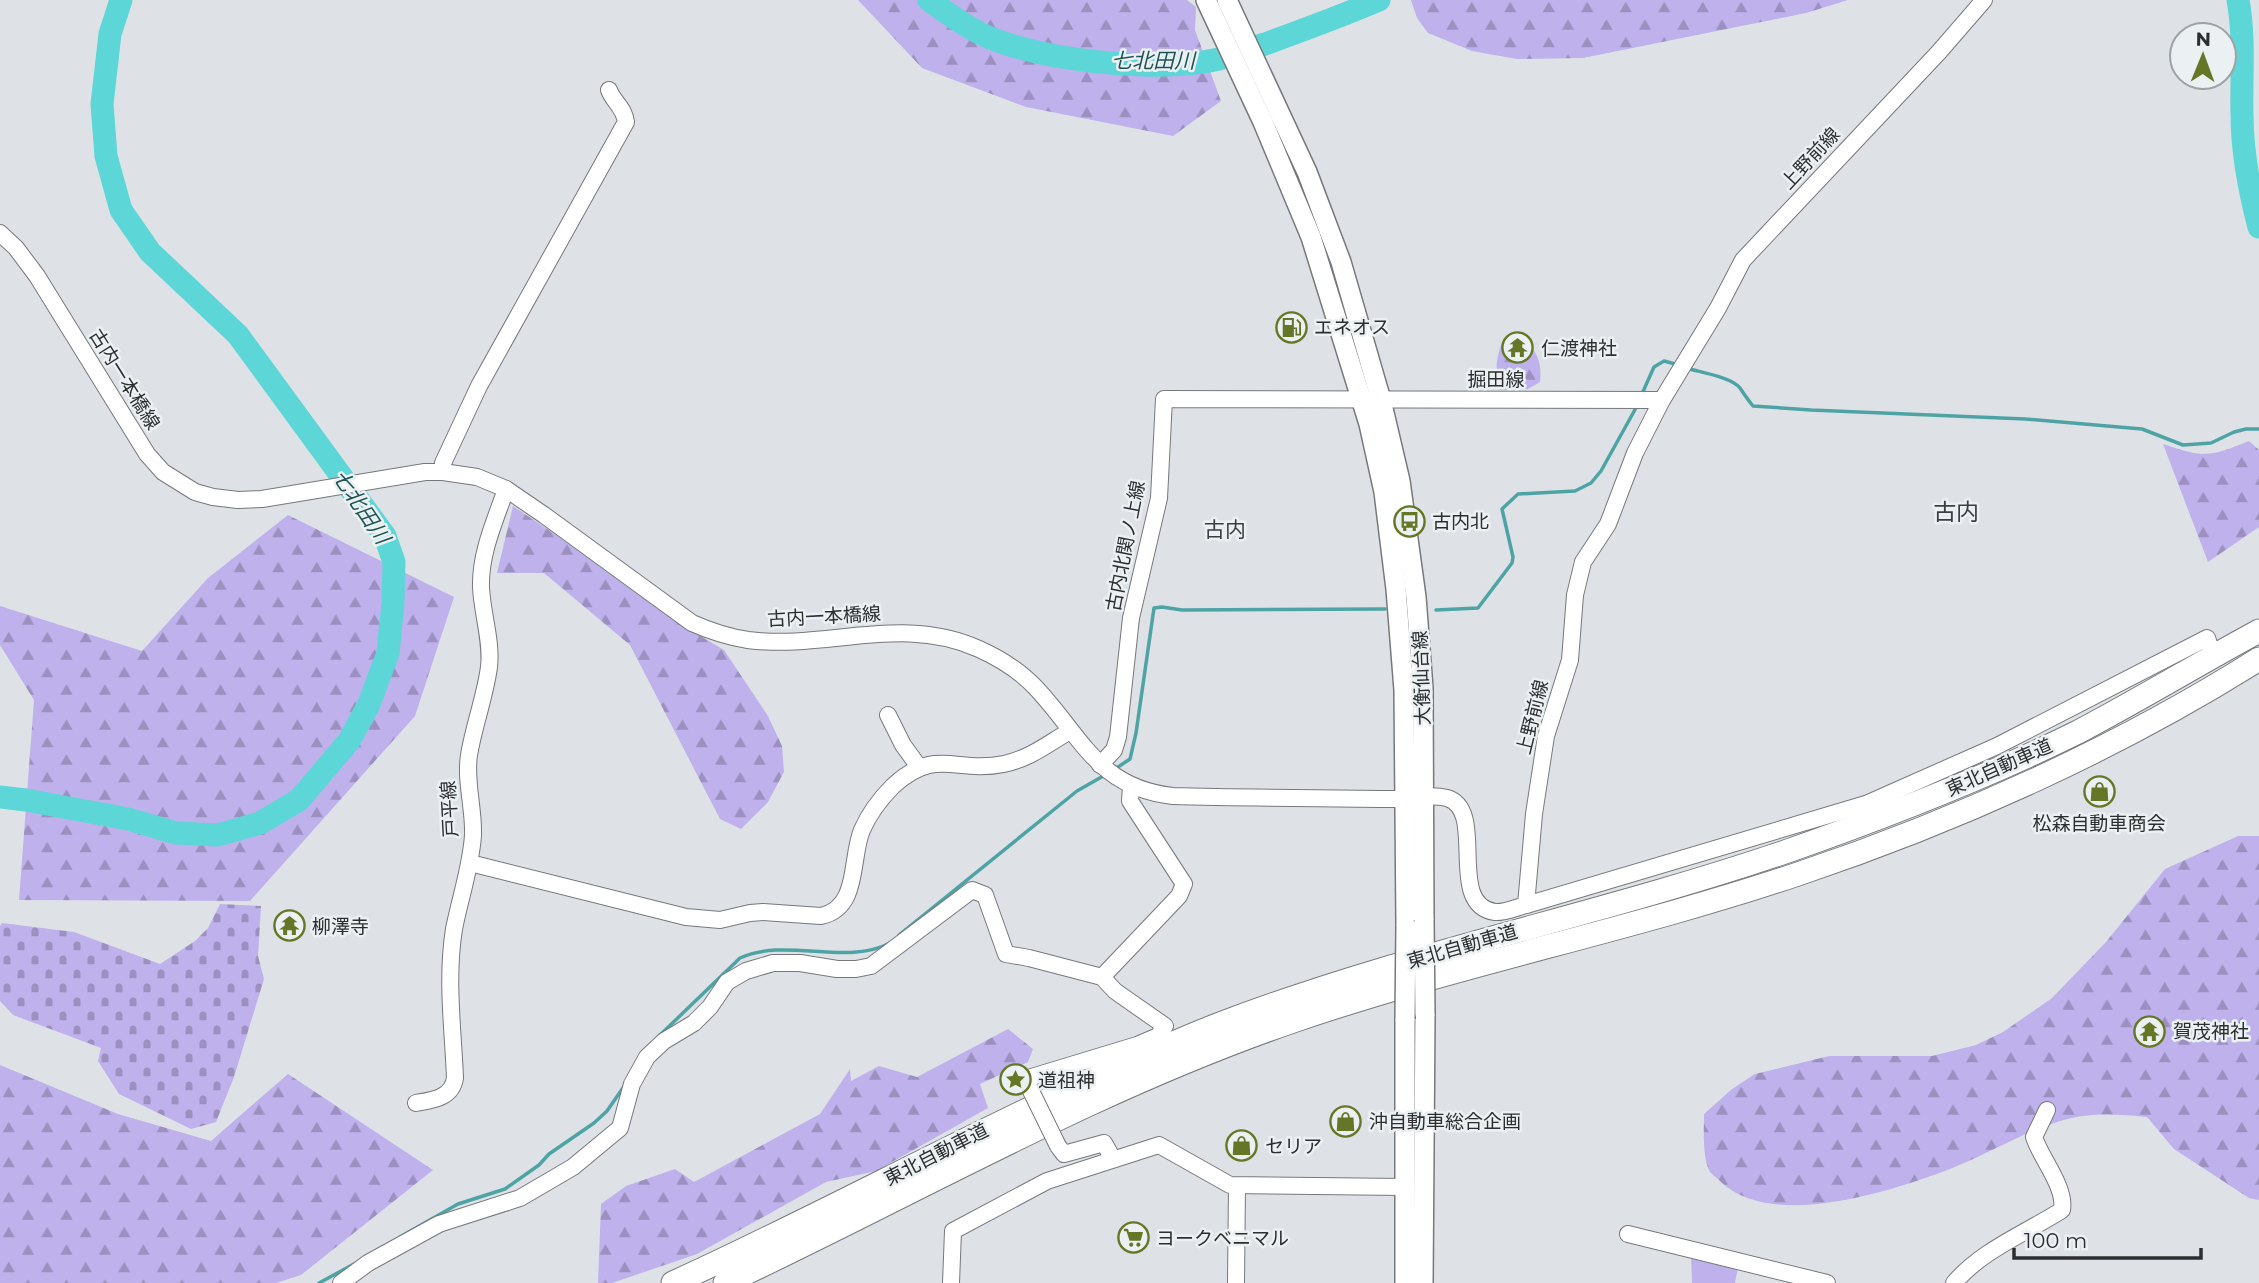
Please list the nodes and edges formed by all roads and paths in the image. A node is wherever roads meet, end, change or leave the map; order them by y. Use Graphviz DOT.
graph roads {
  1 [pos="1206,0"];
  2 [pos="1227,0"];
  3 [pos="1984,0"];
  4 [pos="609,90"];
  5 [pos="1263,100"];
  6 [pos="0,233"];
  7 [pos="1371,400"];
  8 [pos="1655,400"];
  9 [pos="443,472"];
  10 [pos="506,489"];
  11 [pos="2259,631"];
  12 [pos="2212,652"];
  13 [pos="2259,659"];
  14 [pos="888,715"];
  15 [pos="1070,731"];
  16 [pos="919,767"];
  17 [pos="1113,775"];
  18 [pos="1414,798"];
  19 [pos="470,863"];
  20 [pos="1526,905"];
  21 [pos="1415,923"];
  22 [pos="1102,977"];
  23 [pos="416,1103"];
  24 [pos="2047,1110"];
  25 [pos="1112,1159"];
  26 [pos="1237,1186"];
  27 [pos="1405,1187"];
  28 [pos="1628,1234"];
  29 [pos="341,1283"];
  30 [pos="673,1283"];
  31 [pos="725,1283"];
  32 [pos="951,1283"];
  33 [pos="1236,1283"];
  34 [pos="1405,1283"];
  35 [pos="1423,1283"];
  36 [pos="1827,1283"];
  37 [pos="1954,1283"];
  1 -- 5 [label="main road"];
  2 -- 5 [label="main road"];
  3 -- 8 [label="street, 上野前線"];
  4 -- 9 [label="street"];
  5 -- 7 [label="main road, 大衡仙台線"];
  6 -- 9 [label="street, 古内一本橋線"];
  7 -- 8 [label="street, 掘田線"];
  7 -- 17 [label="street, 古内北関ノ上線"];
  7 -- 18 [label="main road, 大衡仙台線"];
  8 -- 20 [label="street, 上野前線"];
  9 -- 10 [label="street, 古内一本橋線"];
  10 -- 15 [label="street, 古内一本橋線"];
  10 -- 19 [label="street, 戸平線"];
  11 -- 30 [label="highway, 東北自動車道"];
  12 -- 20 [label="street"];
  13 -- 31 [label="highway, 東北自動車道"];
  14 -- 16 [label="street"];
  15 -- 16 [label="street"];
  15 -- 17 [label="street, 古内一本橋線"];
  16 -- 19 [label="street"];
  17 -- 18 [label="street"];
  17 -- 22 [label="street"];
  18 -- 20 [label="street"];
  18 -- 21 [label="main road, 大衡仙台線"];
  19 -- 23 [label="street, 戸平線"];
  21 -- 27 [label="main road, 大衡仙台線, bridge"];
  21 -- 35 [label="main road, 大衡仙台線, bridge"];
  22 -- 25 [label="street, bridge"];
  22 -- 29 [label="street"];
  24 -- 37 [label="street"];
  25 -- 26 [label="street"];
  25 -- 32 [label="street"];
  26 -- 27 [label="street"];
  26 -- 33 [label="street"];
  27 -- 34 [label="main road, 大衡仙台線"];
  28 -- 36 [label="street"];
}
